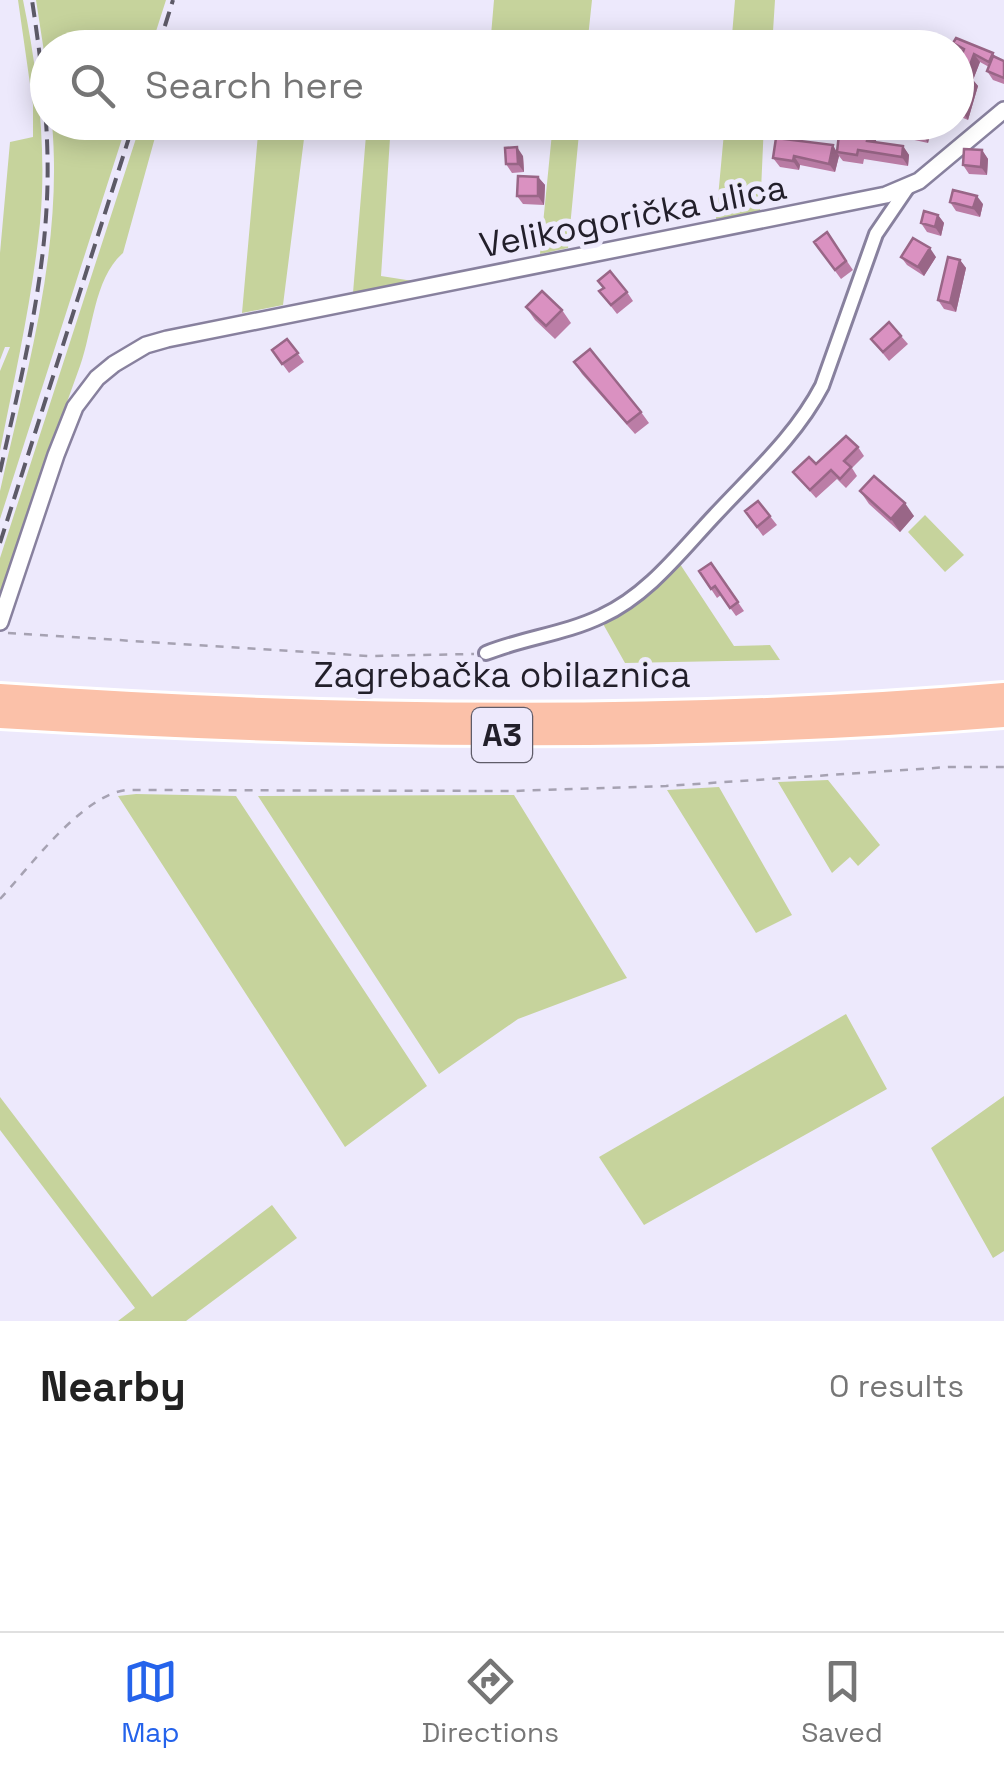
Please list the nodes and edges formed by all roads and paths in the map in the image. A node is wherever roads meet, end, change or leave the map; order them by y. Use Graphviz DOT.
graph roads {
  1 [pos="1004,110"];
  2 [pos="974,134"];
  3 [pos="967,140"];
  4 [pos="908,187"];
  5 [pos="0,622"];
  6 [pos="0,632"];
  7 [pos="486,653"];
  8 [pos="1004,694"];
  9 [pos="1,703"];
  10 [pos="1004,716"];
  11 [pos="1004,768"];
  12 [pos="0,900"];
  1 -- 2 [label="street, Velikogorička ulica"];
  3 -- 4 [label="street, Velikogorička ulica"];
  4 -- 5 [label="street, Velikogorička ulica"];
  4 -- 7 [label="street"];
  6 -- 7 [label="path"];
  8 -- 9 [label="highway, Zagrebačka obilaznica / A3"];
  9 -- 10 [label="highway, Zagrebačka obilaznica / A3"];
  11 -- 12 [label="path"];
}
